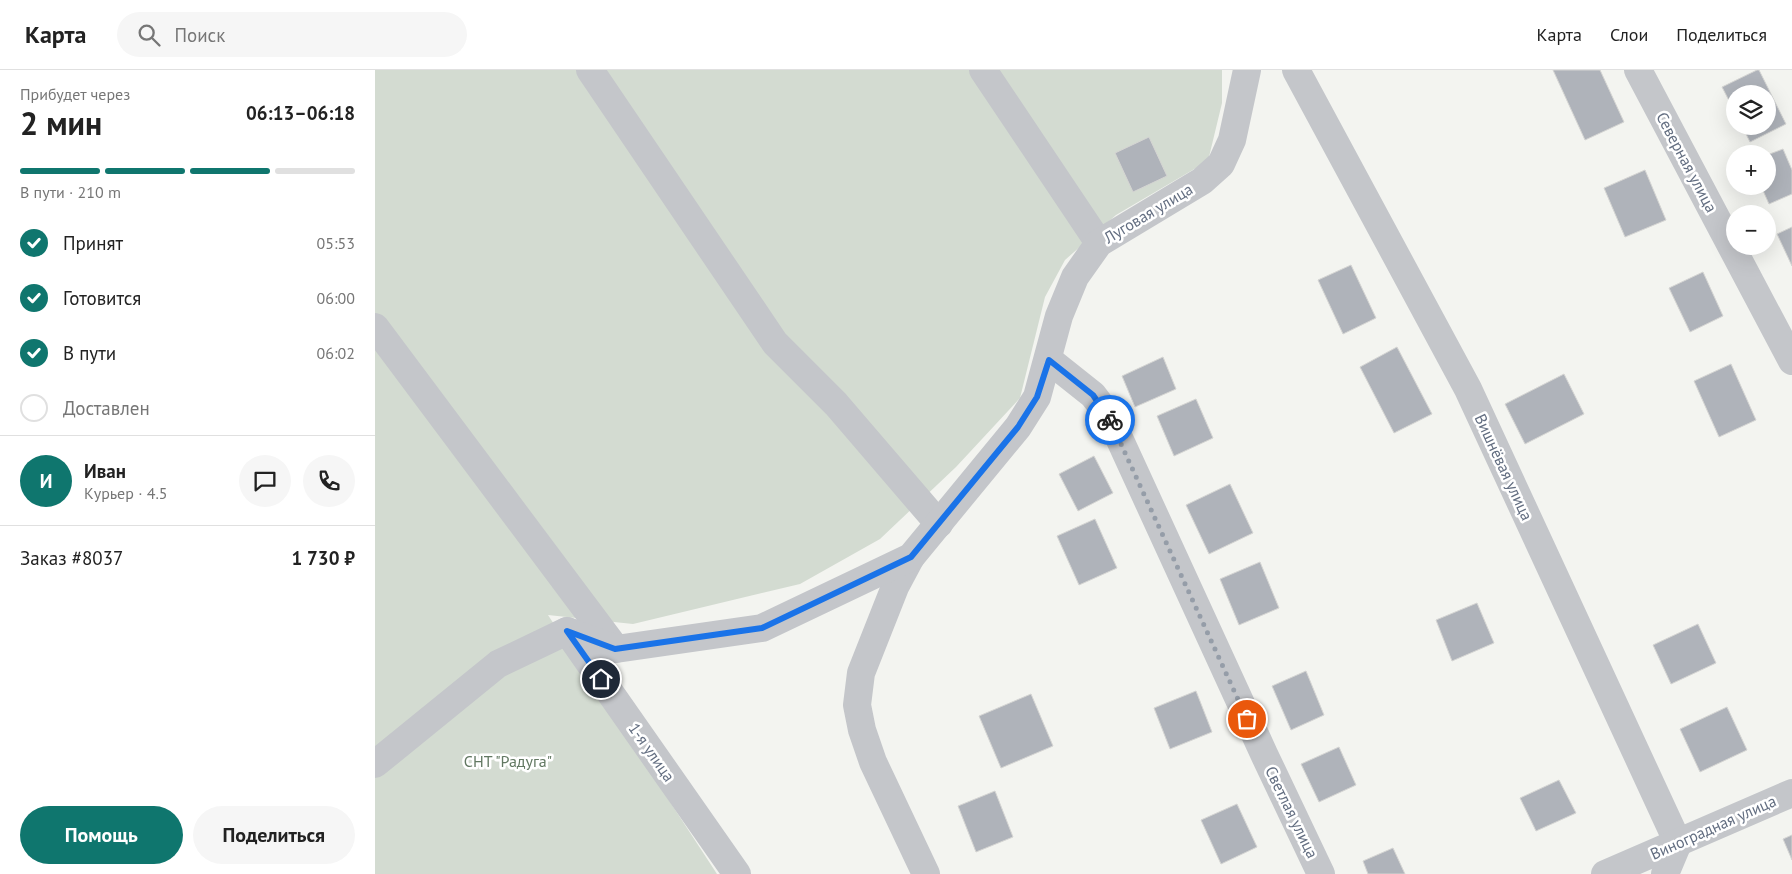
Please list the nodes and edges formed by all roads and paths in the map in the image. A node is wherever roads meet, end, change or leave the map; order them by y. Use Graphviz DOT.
graph roads {
  1 [pos="590,70"];
  2 [pos="983,70"];
  3 [pos="1247,70"];
  4 [pos="1296,70"];
  5 [pos="1638,70"];
  6 [pos="1099,243"];
  7 [pos="375,327"];
  8 [pos="1049,360"];
  9 [pos="1792,361"];
  10 [pos="939,524"];
  11 [pos="911,557"];
  12 [pos="567,631"];
  13 [pos="615,649"];
  14 [pos="375,764"];
  15 [pos="1792,792"];
  16 [pos="1678,843"];
  17 [pos="737,874"];
  18 [pos="927,874"];
  19 [pos="1321,874"];
  20 [pos="1605,874"];
  21 [pos="1665,874"];
  1 -- 10 [label="street"];
  2 -- 6 [label="street"];
  3 -- 6 [label="street, Луговая улица"];
  4 -- 16 [label="street, Вишнёвая улица"];
  5 -- 9 [label="street, Северная улица"];
  6 -- 8 [label="street, Луговая улица"];
  7 -- 13 [label="street"];
  8 -- 10 [label="street, Луговая улица"];
  8 -- 19 [label="street, Светлая улица"];
  10 -- 11 [label="street, Луговая улица"];
  11 -- 13 [label="street"];
  11 -- 18 [label="street"];
  12 -- 13 [label="street"];
  12 -- 14 [label="street"];
  12 -- 17 [label="street, 1-я улица"];
  15 -- 16 [label="street, Виноградная улица"];
  16 -- 20 [label="street, Виноградная улица"];
  16 -- 21 [label="street"];
}
